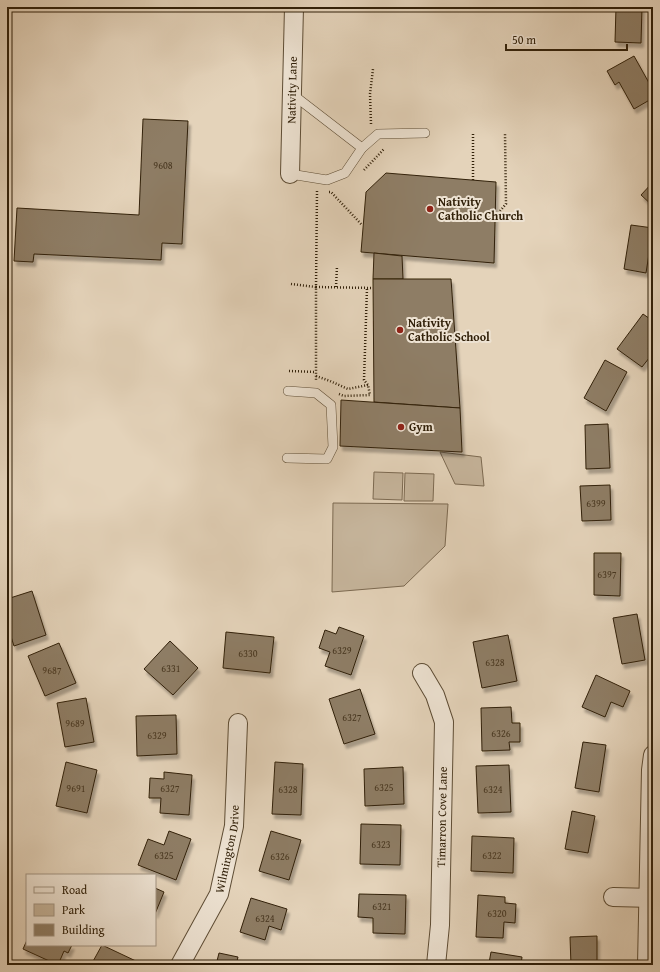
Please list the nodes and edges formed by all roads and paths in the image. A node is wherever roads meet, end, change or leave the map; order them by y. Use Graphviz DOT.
graph roads {
  1 [pos="294,7"];
  2 [pos="373,69"];
  3 [pos="292,93"];
  4 [pos="371,124"];
  5 [pos="425,133"];
  6 [pos="473,133"];
  7 [pos="505,133"];
  8 [pos="362,148"];
  9 [pos="290,174"];
  10 [pos="472,180"];
  11 [pos="500,211"];
  12 [pos="362,225"];
  13 [pos="336,266"];
  14 [pos="291,284"];
  15 [pos="316,287"];
  16 [pos="336,287"];
  17 [pos="367,288"];
  18 [pos="373,288"];
  19 [pos="289,371"];
  20 [pos="316,372"];
  21 [pos="316,376"];
  22 [pos="316,384"];
  23 [pos="368,385"];
  24 [pos="288,391"];
  25 [pos="336,393"];
  26 [pos="287,458"];
  27 [pos="422,673"];
  28 [pos="238,722"];
  29 [pos="653,755"];
  30 [pos="612,897"];
  31 [pos="651,898"];
  32 [pos="180,965"];
  33 [pos="436,965"];
  34 [pos="647,965"];
  1 -- 3 [label="street, Nativity Lane"];
  2 -- 4 [label="path"];
  3 -- 8 [label="lane"];
  3 -- 9 [label="street, Nativity Lane"];
  5 -- 8 [label="lane"];
  6 -- 10 [label="path"];
  7 -- 11 [label="path"];
  8 -- 9 [label="lane"];
  12 -- 15 [label="path"];
  13 -- 16 [label="path"];
  14 -- 15 [label="path"];
  15 -- 16 [label="path"];
  15 -- 20 [label="path"];
  16 -- 17 [label="path"];
  17 -- 18 [label="path"];
  17 -- 23 [label="path"];
  19 -- 20 [label="path"];
  20 -- 21 [label="path"];
  21 -- 22 [label="path"];
  21 -- 23 [label="path"];
  23 -- 25 [label="path"];
  24 -- 26 [label="lane"];
  27 -- 33 [label="street, Timarron Cove Lane"];
  28 -- 32 [label="street, Wilmington Drive"];
  29 -- 31 [label="street"];
  30 -- 31 [label="street"];
  31 -- 34 [label="street"];
}
